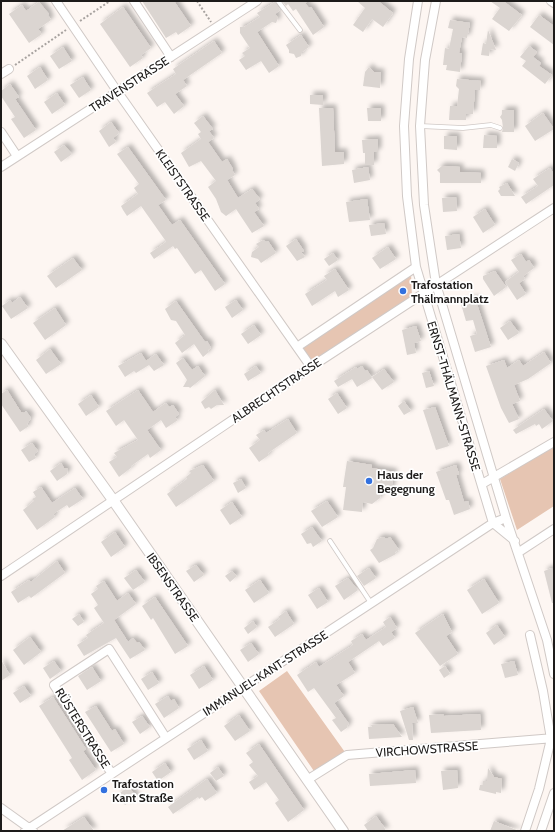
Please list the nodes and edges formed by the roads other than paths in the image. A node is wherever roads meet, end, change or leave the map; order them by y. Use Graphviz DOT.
graph roads {
  1 [pos="56,1"];
  2 [pos="134,1"];
  3 [pos="257,1"];
  4 [pos="278,1"];
  5 [pos="418,1"];
  6 [pos="436,1"];
  7 [pos="551,1"];
  8 [pos="554,3"];
  9 [pos="300,30"];
  10 [pos="171,57"];
  11 [pos="9,69"];
  12 [pos="1,74"];
  13 [pos="117,91"];
  14 [pos="420,126"];
  15 [pos="500,128"];
  16 [pos="1,132"];
  17 [pos="17,156"];
  18 [pos="1,167"];
  19 [pos="554,208"];
  20 [pos="416,267"];
  21 [pos="436,284"];
  22 [pos="423,293"];
  23 [pos="1,344"];
  24 [pos="297,347"];
  25 [pos="311,367"];
  26 [pos="554,442"];
  27 [pos="494,477"];
  28 [pos="482,484"];
  29 [pos="113,500"];
  30 [pos="506,518"];
  31 [pos="493,523"];
  32 [pos="554,529"];
  33 [pos="330,541"];
  34 [pos="516,542"];
  35 [pos="519,552"];
  36 [pos="1,576"];
  37 [pos="371,603"];
  38 [pos="530,635"];
  39 [pos="554,674"];
  40 [pos="242,688"];
  41 [pos="166,738"];
  42 [pos="552,738"];
  43 [pos="112,774"];
  44 [pos="307,780"];
  45 [pos="554,793"];
  46 [pos="1,808"];
  47 [pos="29,830"];
  48 [pos="343,831"];
  49 [pos="525,831"];
  50 [pos="541,831"];
  1 -- 13 [label="street, KLEISTSTRASSE"];
  2 -- 10 [label="street"];
  3 -- 10 [label="street, TRAVENSTRASSE"];
  4 -- 9 [label="lane"];
  5 -- 20 [label="street, ERNST-THÄLMANN-STRASSE"];
  6 -- 14 [label="street, ERNST-THÄLMANN-STRASSE"];
  7 -- 8 [label="street"];
  10 -- 13 [label="street, TRAVENSTRASSE"];
  11 -- 12 [label="street"];
  13 -- 17 [label="street, TRAVENSTRASSE"];
  13 -- 24 [label="street, KLEISTSTRASSE"];
  14 -- 15 [label="lane"];
  14 -- 21 [label="street, ERNST-THÄLMANN-STRASSE"];
  16 -- 17 [label="street"];
  17 -- 18 [label="street, TRAVENSTRASSE"];
  19 -- 21 [label="street, ALBRECHTSTRASSE"];
  20 -- 22 [label="street, ERNST-THÄLMANN-STRASSE"];
  20 -- 24 [label="street, ALBRECHTSTRASSE"];
  21 -- 22 [label="street, ALBRECHTSTRASSE"];
  21 -- 27 [label="street, ERNST-THÄLMANN-STRASSE"];
  22 -- 25 [label="street, ALBRECHTSTRASSE"];
  22 -- 28 [label="street, ERNST-THÄLMANN-STRASSE"];
  23 -- 29 [label="street, IBSENSTRASSE"];
  24 -- 25 [label="street, KLEISTSTRASSE"];
  25 -- 29 [label="street, ALBRECHTSTRASSE"];
  26 -- 27 [label="street"];
  27 -- 28 [label="street"];
  27 -- 30 [label="street, ERNST-THÄLMANN-STRASSE"];
  28 -- 31 [label="street, ERNST-THÄLMANN-STRASSE"];
  29 -- 36 [label="street, ALBRECHTSTRASSE"];
  29 -- 40 [label="street, IBSENSTRASSE"];
  30 -- 31 [label="street, IMMANUEL-KANT-STRASSE"];
  30 -- 34 [label="street, ERNST-THÄLMANN-STRASSE"];
  31 -- 34 [label="street"];
  31 -- 37 [label="street, IMMANUEL-KANT-STRASSE"];
  32 -- 35 [label="street"];
  33 -- 37 [label="lane"];
  34 -- 35 [label="street, ERNST-THÄLMANN-STRASSE"];
  35 -- 39 [label="street, ERNST-THÄLMANN-STRASSE"];
  37 -- 40 [label="street, IMMANUEL-KANT-STRASSE"];
  38 -- 42 [label="street"];
  40 -- 41 [label="street, IMMANUEL-KANT-STRASSE"];
  40 -- 44 [label="street, IBSENSTRASSE"];
  41 -- 43 [label="street, IMMANUEL-KANT-STRASSE"];
  41 -- 43 [label="street, RÜSTERSTRASSE"];
  42 -- 44 [label="street, VIRCHOWSTRASSE"];
  42 -- 49 [label="street"];
  43 -- 47 [label="street, IMMANUEL-KANT-STRASSE"];
  44 -- 48 [label="street, IBSENSTRASSE"];
  45 -- 50 [label="street"];
  46 -- 47 [label="street"];
}
